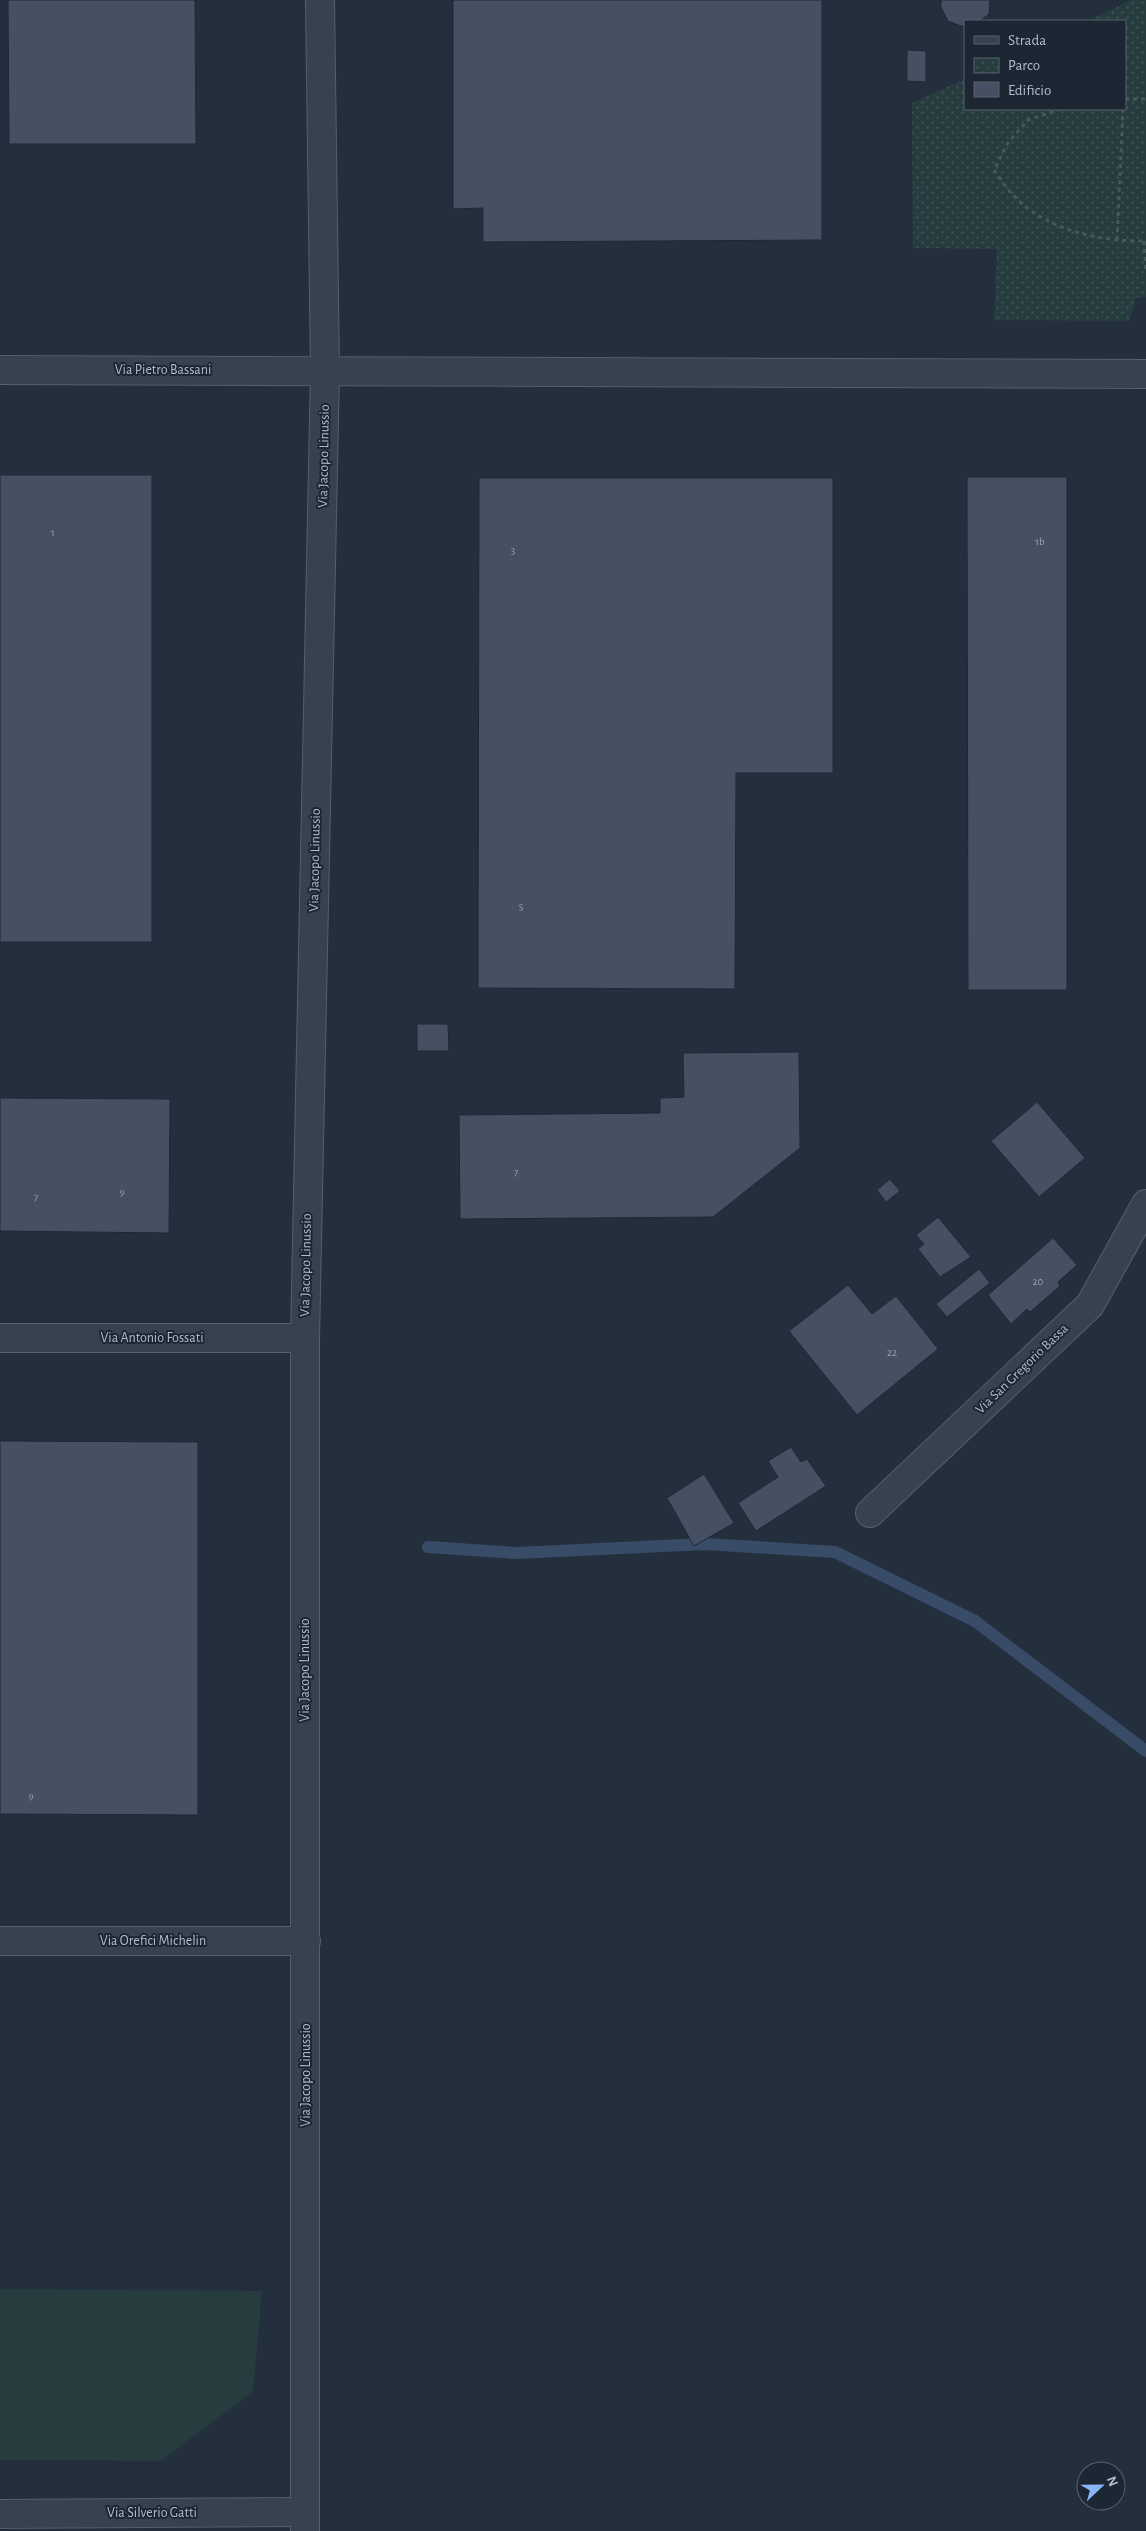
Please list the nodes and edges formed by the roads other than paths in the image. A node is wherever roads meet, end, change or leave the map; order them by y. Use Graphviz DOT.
graph roads {
  1 [pos="320,0"];
  2 [pos="0,370"];
  3 [pos="325,371"];
  4 [pos="1146,374"];
  5 [pos="1146,1204"];
  6 [pos="0,1338"];
  7 [pos="304,1338"];
  8 [pos="870,1513"];
  9 [pos="0,1940"];
  10 [pos="306,1940"];
  11 [pos="0,2514"];
  12 [pos="305,2522"];
  1 -- 3 [label="street, Via Jacopo Linussio"];
  2 -- 3 [label="street, Via Pietro Bassani"];
  3 -- 4 [label="street, Via Pietro Bassani"];
  3 -- 7 [label="street, Via Jacopo Linussio"];
  5 -- 8 [label="street, Via San Gregorio Bassa"];
  6 -- 7 [label="street, Via Antonio Fossati"];
  7 -- 10 [label="street, Via Jacopo Linussio"];
  9 -- 10 [label="street, Via Orefici Michelin"];
  10 -- 12 [label="street, Via Jacopo Linussio"];
  11 -- 12 [label="street, Via Silverio Gatti"];
}
